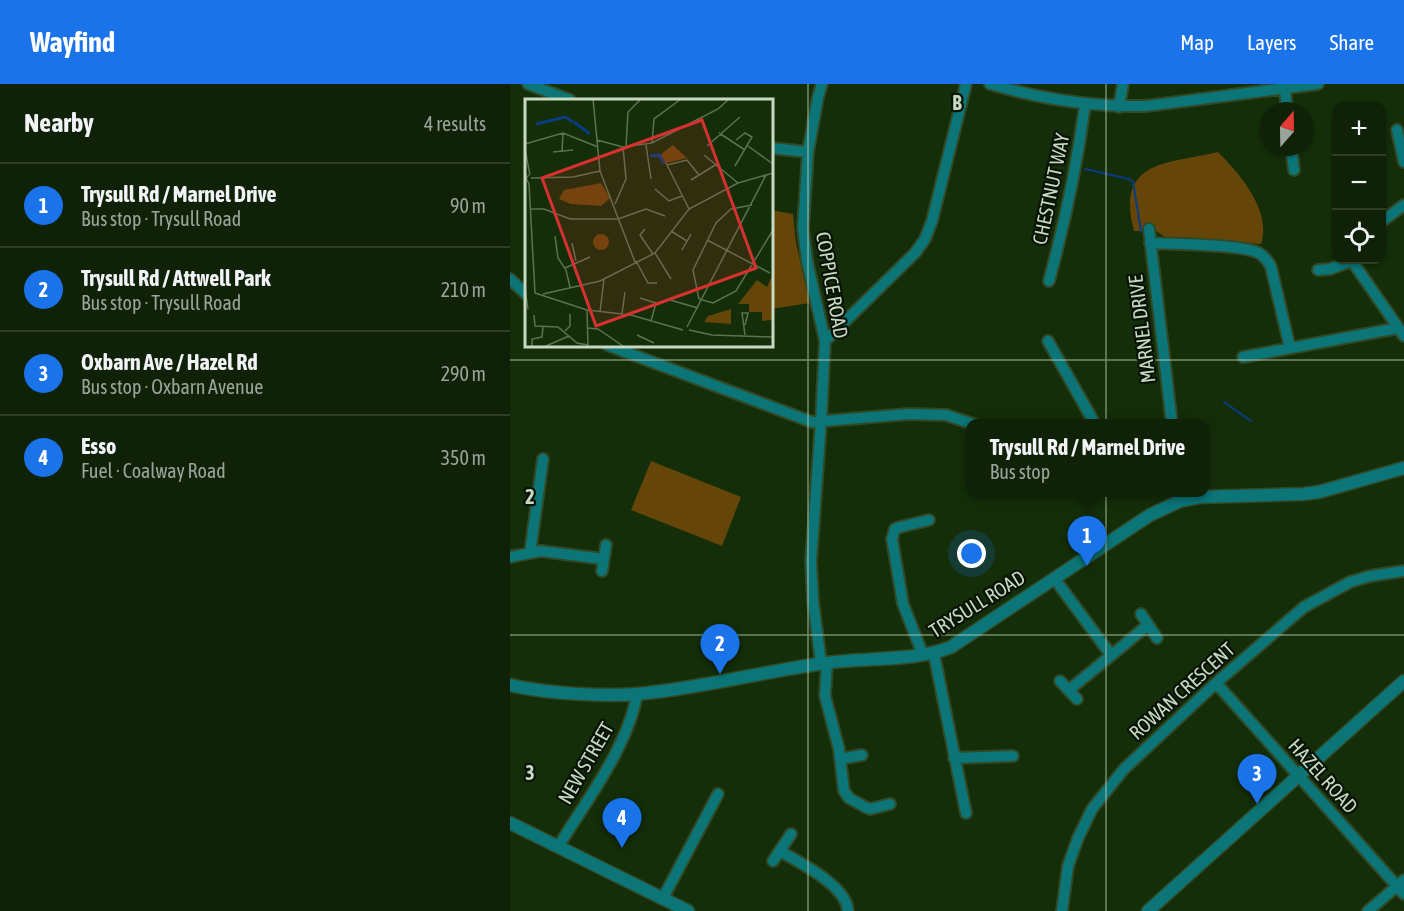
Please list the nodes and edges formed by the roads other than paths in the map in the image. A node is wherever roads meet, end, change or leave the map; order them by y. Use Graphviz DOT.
graph roads {
  1 [pos="528,84"];
  2 [pos="822,84"];
  3 [pos="966,84"];
  4 [pos="990,84"];
  5 [pos="1123,84"];
  6 [pos="1318,84"];
  7 [pos="1285,89"];
  8 [pos="567,99"];
  9 [pos="1286,102"];
  10 [pos="1085,105"];
  11 [pos="1119,107"];
  12 [pos="1397,130"];
  13 [pos="1403,146"];
  14 [pos="772,148"];
  15 [pos="808,152"];
  16 [pos="1292,156"];
  17 [pos="1404,162"];
  18 [pos="1294,170"];
  19 [pos="1404,205"];
  20 [pos="1386,218"];
  21 [pos="1149,229"];
  22 [pos="1150,243"];
  23 [pos="1339,264"];
  24 [pos="1356,264"];
  25 [pos="1318,270"];
  26 [pos="510,279"];
  27 [pos="1049,281"];
  28 [pos="525,293"];
  29 [pos="1401,332"];
  30 [pos="825,341"];
  31 [pos="1048,341"];
  32 [pos="610,346"];
  33 [pos="1290,348"];
  34 [pos="1243,357"];
  35 [pos="1093,419"];
  36 [pos="1172,419"];
  37 [pos="966,421"];
  38 [pos="821,422"];
  39 [pos="543,459"];
  40 [pos="1404,468"];
  41 [pos="1179,497"];
  42 [pos="1200,497"];
  43 [pos="1209,497"];
  44 [pos="929,520"];
  45 [pos="606,545"];
  46 [pos="530,553"];
  47 [pos="510,557"];
  48 [pos="603,559"];
  49 [pos="602,571"];
  50 [pos="1404,571"];
  51 [pos="1054,578"];
  52 [pos="1141,614"];
  53 [pos="1148,625"];
  54 [pos="1157,638"];
  55 [pos="928,655"];
  56 [pos="1111,655"];
  57 [pos="824,663"];
  58 [pos="1060,681"];
  59 [pos="1404,681"];
  60 [pos="1216,683"];
  61 [pos="510,685"];
  62 [pos="1069,690"];
  63 [pos="637,694"];
  64 [pos="1077,699"];
  65 [pos="861,755"];
  66 [pos="1013,756"];
  67 [pos="954,758"];
  68 [pos="840,759"];
  69 [pos="1299,777"];
  70 [pos="719,792"];
  71 [pos="890,804"];
  72 [pos="966,813"];
  73 [pos="510,823"];
  74 [pos="790,834"];
  75 [pos="558,847"];
  76 [pos="780,851"];
  77 [pos="773,861"];
  78 [pos="1402,887"];
  79 [pos="663,898"];
  80 [pos="688,911"];
  81 [pos="848,911"];
  82 [pos="1062,911"];
  83 [pos="1148,911"];
  84 [pos="1368,911"];
  1 -- 8 [label="street"];
  2 -- 15 [label="street, COPPICE ROAD"];
  3 -- 30 [label="street"];
  4 -- 10 [label="street"];
  5 -- 11 [label="street"];
  6 -- 7 [label="street"];
  7 -- 9 [label="street"];
  7 -- 11 [label="street"];
  10 -- 11 [label="street"];
  10 -- 27 [label="street, CHESTNUT WAY"];
  12 -- 13 [label="street"];
  13 -- 17 [label="street"];
  14 -- 15 [label="street"];
  15 -- 30 [label="street, COPPICE ROAD"];
  16 -- 18 [label="street"];
  19 -- 20 [label="street"];
  21 -- 22 [label="street, MARNEL DRIVE"];
  22 -- 33 [label="street"];
  22 -- 36 [label="street, MARNEL DRIVE"];
  23 -- 25 [label="street"];
  24 -- 29 [label="street"];
  26 -- 28 [label="street"];
  29 -- 33 [label="street"];
  30 -- 38 [label="street, COPPICE ROAD"];
  31 -- 35 [label="street"];
  32 -- 38 [label="street"];
  33 -- 34 [label="street"];
  37 -- 38 [label="street"];
  38 -- 57 [label="street, COPPICE ROAD"];
  39 -- 46 [label="street"];
  40 -- 43 [label="street, TRYSULL ROAD"];
  41 -- 42 [label="street, TRYSULL ROAD"];
  41 -- 51 [label="street, TRYSULL ROAD"];
  44 -- 55 [label="street"];
  45 -- 48 [label="street"];
  46 -- 47 [label="street"];
  46 -- 48 [label="street"];
  48 -- 49 [label="street"];
  50 -- 60 [label="street, ROWAN CRESCENT"];
  51 -- 55 [label="street, TRYSULL ROAD"];
  51 -- 56 [label="street"];
  52 -- 53 [label="street"];
  53 -- 54 [label="street"];
  53 -- 56 [label="street"];
  55 -- 57 [label="street, TRYSULL ROAD"];
  55 -- 67 [label="street"];
  56 -- 62 [label="street"];
  57 -- 63 [label="street, TRYSULL ROAD"];
  57 -- 68 [label="street, COPPICE ROAD"];
  58 -- 62 [label="street"];
  59 -- 69 [label="street"];
  60 -- 69 [label="street, HAZEL ROAD"];
  60 -- 82 [label="street, ROWAN CRESCENT"];
  61 -- 63 [label="street, TRYSULL ROAD"];
  62 -- 64 [label="street"];
  63 -- 75 [label="street, NEW STREET"];
  65 -- 68 [label="street"];
  66 -- 67 [label="street"];
  67 -- 72 [label="street"];
  68 -- 71 [label="street, COPPICE ROAD"];
  69 -- 78 [label="street, HAZEL ROAD"];
  69 -- 83 [label="street"];
  70 -- 79 [label="street"];
  73 -- 75 [label="street"];
  74 -- 76 [label="street"];
  75 -- 79 [label="street"];
  76 -- 77 [label="street"];
  76 -- 81 [label="street"];
  78 -- 84 [label="street"];
  79 -- 80 [label="street"];
}
